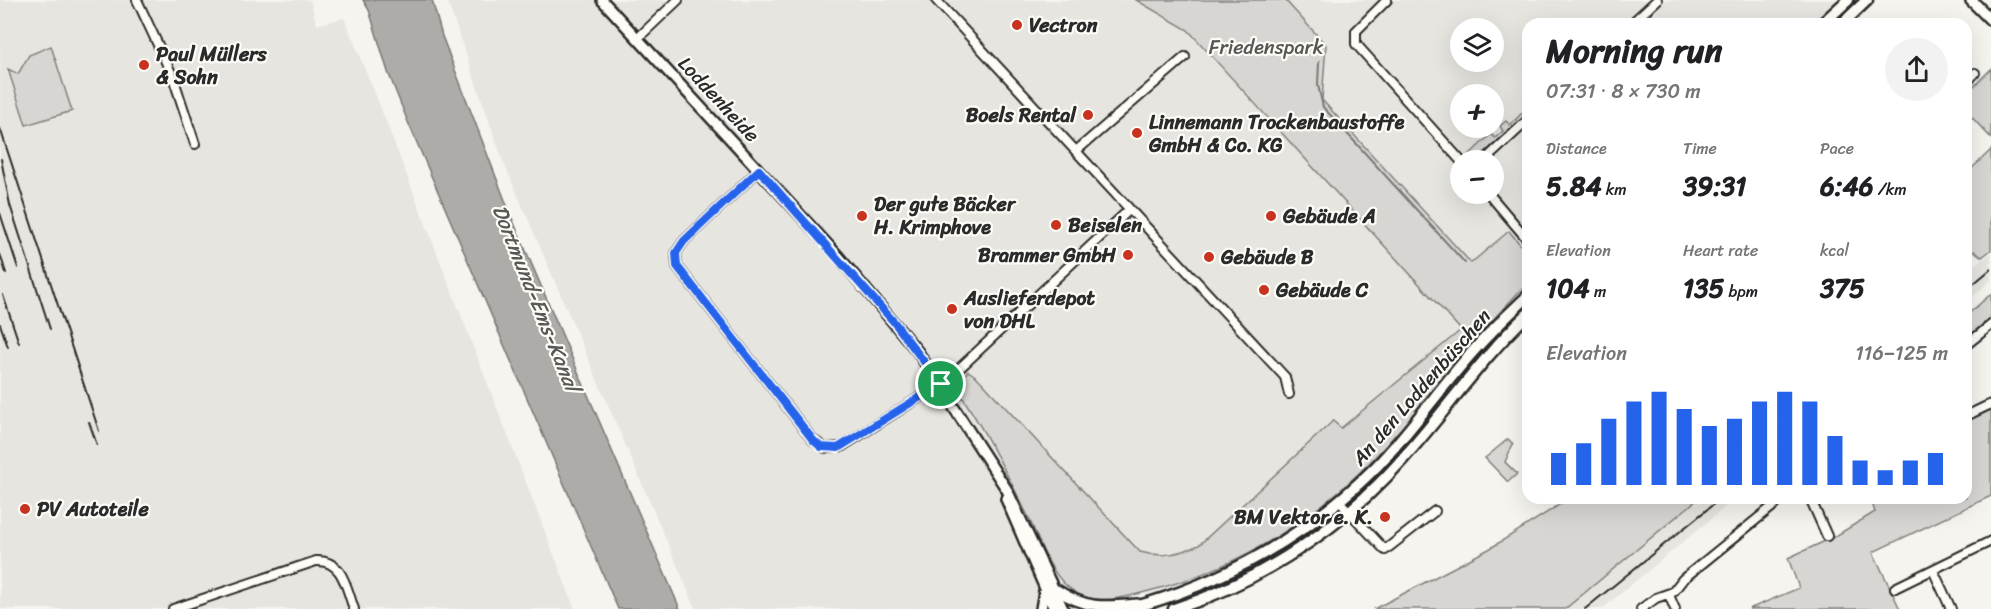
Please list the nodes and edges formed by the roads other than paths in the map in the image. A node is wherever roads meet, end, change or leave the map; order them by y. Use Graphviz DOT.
graph roads {
  1 [pos="137,0"];
  2 [pos="602,0"];
  3 [pos="678,0"];
  4 [pos="936,0"];
  5 [pos="1387,0"];
  6 [pos="1657,0"];
  7 [pos="1848,0"];
  8 [pos="1867,0"];
  9 [pos="1971,0"];
  10 [pos="1638,18"];
  11 [pos="1828,18"];
  12 [pos="1848,18"];
  13 [pos="1991,20"];
  14 [pos="638,38"];
  15 [pos="1185,57"];
  16 [pos="1975,73"];
  17 [pos="1972,76"];
  18 [pos="1522,126"];
  19 [pos="195,144"];
  20 [pos="1451,150"];
  21 [pos="1496,150"];
  22 [pos="1076,152"];
  23 [pos="759,170"];
  24 [pos="1498,204"];
  25 [pos="1129,210"];
  26 [pos="1522,232"];
  27 [pos="1522,302"];
  28 [pos="1522,320"];
  29 [pos="1991,325"];
  30 [pos="1972,340"];
  31 [pos="941,384"];
  32 [pos="1289,394"];
  33 [pos="1991,404"];
  34 [pos="1972,413"];
  35 [pos="1340,502"];
  36 [pos="1776,504"];
  37 [pos="1813,504"];
  38 [pos="1435,511"];
  39 [pos="1348,512"];
  40 [pos="1827,536"];
  41 [pos="1991,541"];
  42 [pos="1933,570"];
  43 [pos="1049,587"];
  44 [pos="1895,588"];
  45 [pos="1669,595"];
  46 [pos="1154,602"];
  47 [pos="173,609"];
  48 [pos="354,609"];
  49 [pos="1041,609"];
  50 [pos="1054,609"];
  51 [pos="1064,609"];
  52 [pos="1128,609"];
  53 [pos="1174,609"];
  54 [pos="1641,609"];
  55 [pos="1675,609"];
  56 [pos="1951,609"];
  1 -- 19 [label="street"];
  2 -- 14 [label="street, Loddenheide"];
  3 -- 14 [label="street"];
  4 -- 22 [label="street"];
  5 -- 20 [label="street"];
  6 -- 10 [label="street"];
  7 -- 11 [label="main road"];
  8 -- 12 [label="main road"];
  9 -- 13 [label="main road"];
  14 -- 23 [label="street, Loddenheide"];
  15 -- 22 [label="street"];
  16 -- 17 [label="street"];
  18 -- 21 [label="street"];
  22 -- 25 [label="street"];
  23 -- 31 [label="street, Loddenheide"];
  23 -- 31 [label="street"];
  24 -- 26 [label="street"];
  25 -- 31 [label="street"];
  25 -- 32 [label="street"];
  27 -- 35 [label="main road, An den Loddenbüschen"];
  28 -- 39 [label="main road, An den Loddenbüschen"];
  29 -- 30 [label="street"];
  31 -- 43 [label="street, Loddenheide"];
  33 -- 34 [label="street"];
  35 -- 39 [label="street"];
  35 -- 46 [label="main road, An den Loddenbüschen"];
  36 -- 45 [label="street"];
  37 -- 40 [label="street"];
  38 -- 39 [label="street"];
  39 -- 53 [label="main road, An den Loddenbüschen"];
  41 -- 42 [label="street"];
  42 -- 44 [label="street"];
  42 -- 56 [label="street"];
  43 -- 46 [label="street"];
  43 -- 49 [label="street"];
  43 -- 50 [label="street, Loddenheide"];
  43 -- 51 [label="street, Loddenheide"];
  45 -- 54 [label="street"];
  45 -- 55 [label="street"];
  46 -- 52 [label="main road, An den Loddenbüschen"];
  47 -- 48 [label="street"];
}
